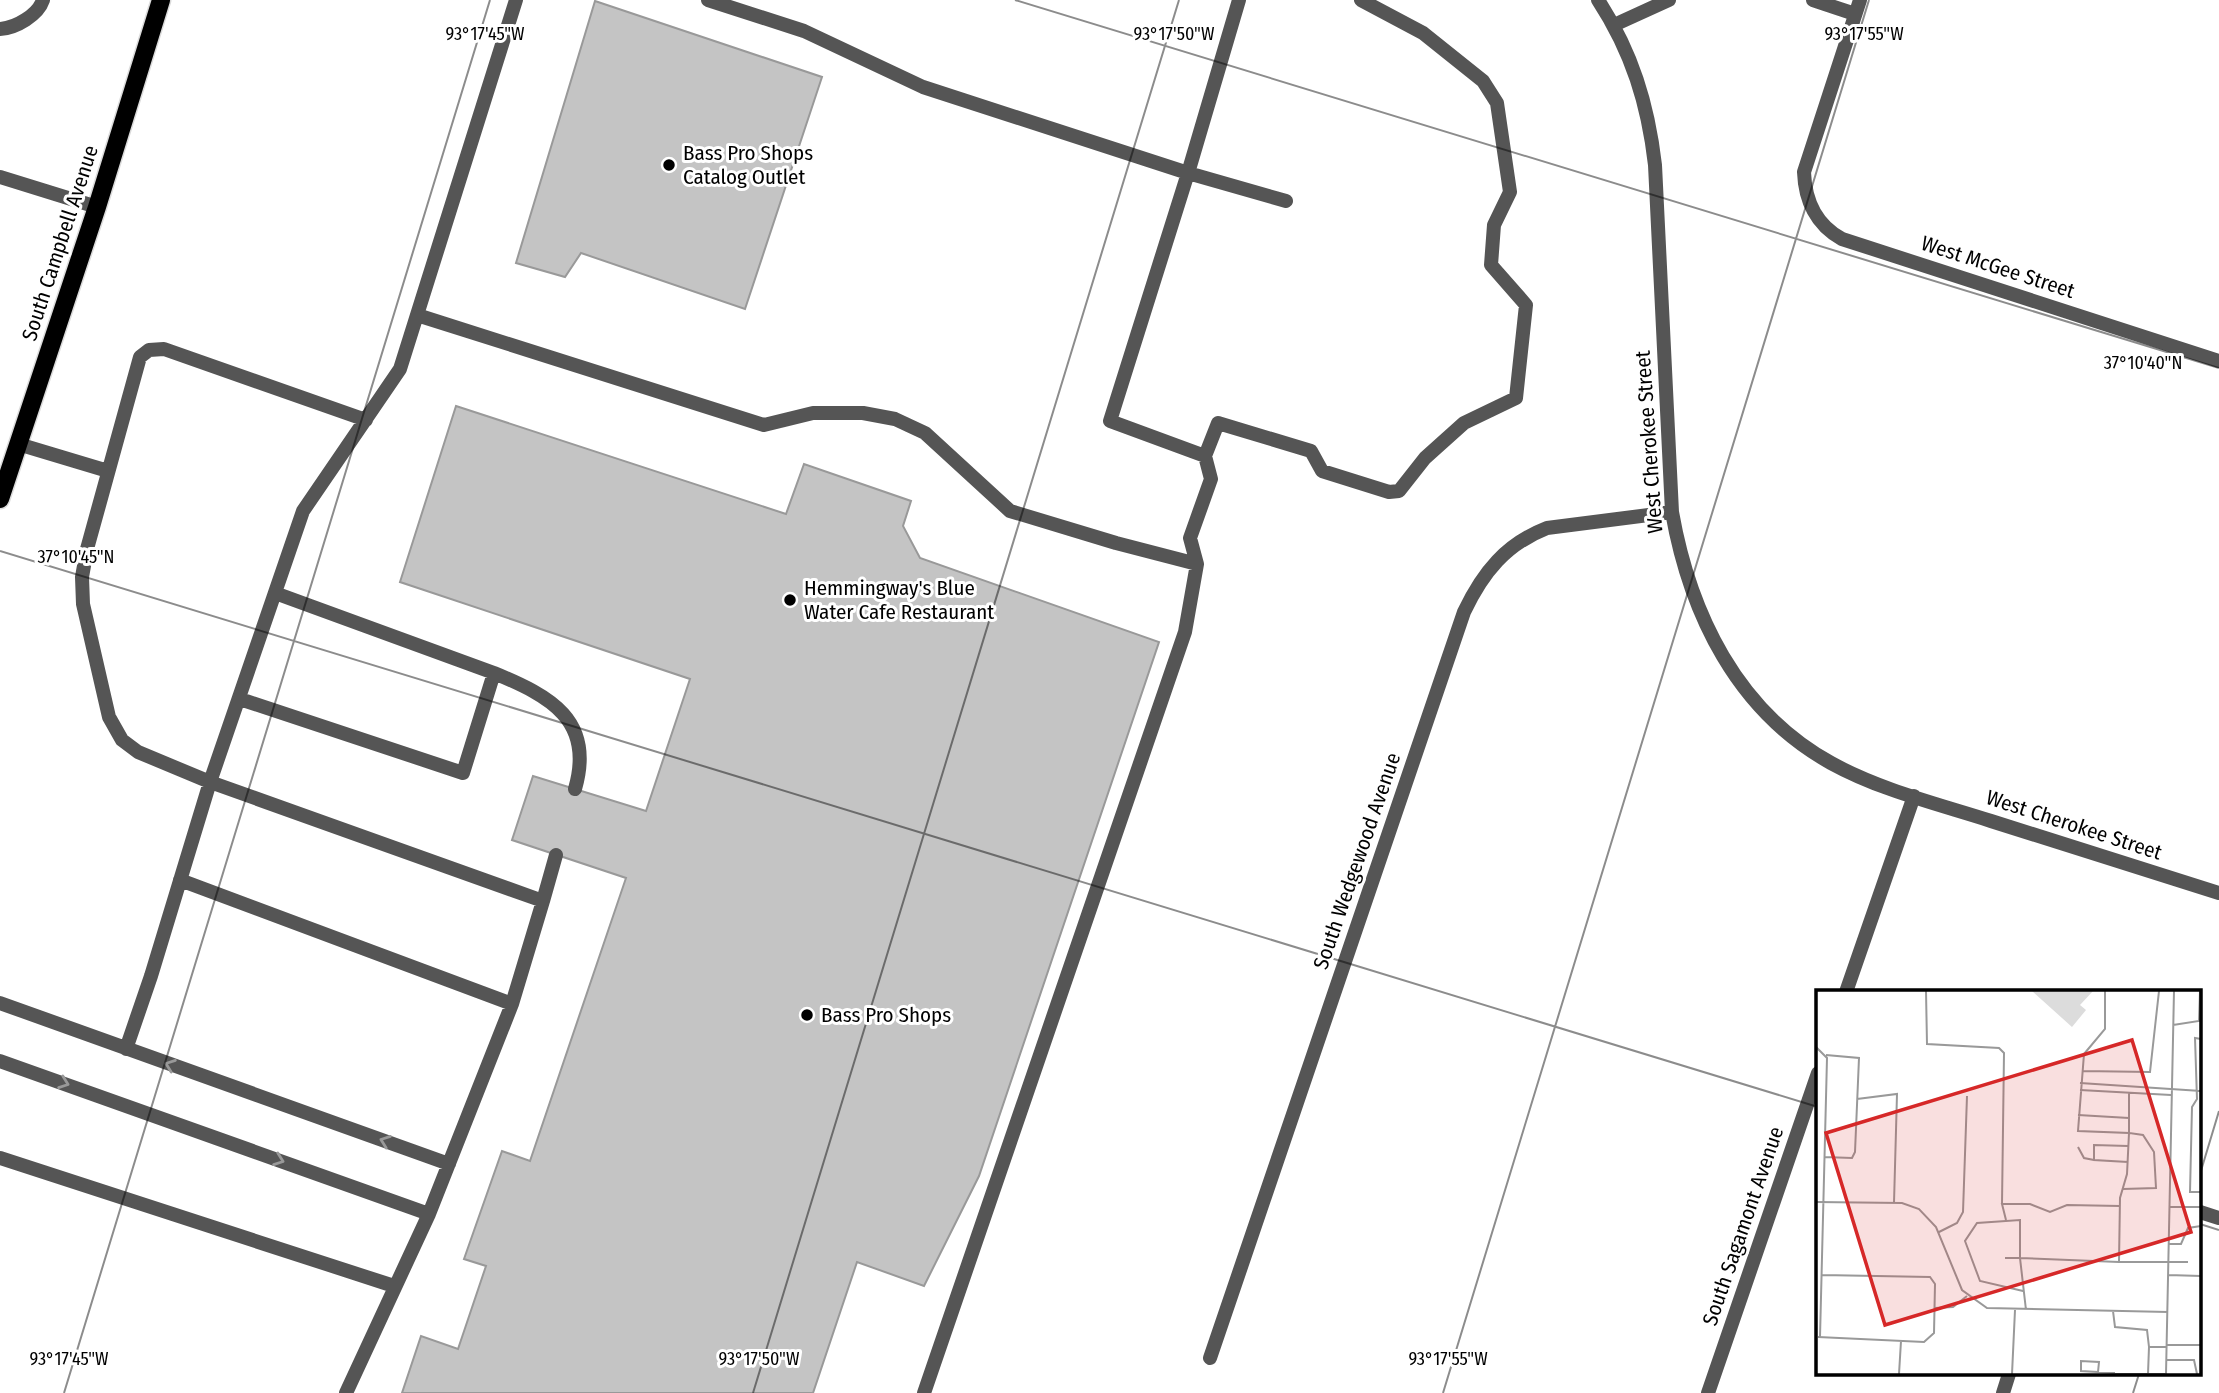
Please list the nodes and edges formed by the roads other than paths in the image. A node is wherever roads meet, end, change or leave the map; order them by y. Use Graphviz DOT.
graph roads {
  1 [pos="43,0"];
  2 [pos="161,0"];
  3 [pos="516,0"];
  4 [pos="708,0"];
  5 [pos="1240,0"];
  6 [pos="1360,0"];
  7 [pos="1598,0"];
  8 [pos="1668,0"];
  9 [pos="1813,0"];
  10 [pos="1858,7"];
  11 [pos="1614,25"];
  12 [pos="0,29"];
  13 [pos="1188,173"];
  14 [pos="0,177"];
  15 [pos="1286,201"];
  16 [pos="97,207"];
  17 [pos="417,315"];
  18 [pos="2219,361"];
  19 [pos="366,420"];
  20 [pos="18,444"];
  21 [pos="1205,456"];
  22 [pos="108,471"];
  23 [pos="0,499"];
  24 [pos="1672,512"];
  25 [pos="1196,564"];
  26 [pos="275,593"];
  27 [pos="494,673"];
  28 [pos="240,699"];
  29 [pos="210,782"];
  30 [pos="575,789"];
  31 [pos="1913,796"];
  32 [pos="556,855"];
  33 [pos="180,880"];
  34 [pos="2219,893"];
  35 [pos="543,901"];
  36 [pos="1847,990"];
  37 [pos="0,1003"];
  38 [pos="512,1004"];
  39 [pos="126,1049"];
  40 [pos="0,1061"];
  41 [pos="1816,1079"];
  42 [pos="0,1158"];
  43 [pos="449,1164"];
  44 [pos="2202,1213"];
  45 [pos="429,1214"];
  46 [pos="2219,1218"];
  47 [pos="394,1286"];
  48 [pos="1210,1358"];
  49 [pos="2008,1376"];
  50 [pos="346,1393"];
  51 [pos="924,1393"];
  52 [pos="1708,1393"];
  53 [pos="2003,1393"];
  1 -- 12 [label="street"];
  2 -- 16 [label="main road, South Campbell Avenue"];
  3 -- 17 [label="street"];
  4 -- 13 [label="street"];
  5 -- 13 [label="street"];
  6 -- 21 [label="street"];
  7 -- 11 [label="street, West Cherokee Street"];
  8 -- 11 [label="street"];
  9 -- 10 [label="street"];
  10 -- 18 [label="street, West McGee Street"];
  11 -- 24 [label="street, West Cherokee Street"];
  13 -- 15 [label="street"];
  13 -- 21 [label="street"];
  14 -- 16 [label="street"];
  16 -- 20 [label="main road, South Campbell Avenue"];
  17 -- 19 [label="street"];
  17 -- 25 [label="street"];
  19 -- 22 [label="street"];
  19 -- 26 [label="street"];
  20 -- 22 [label="street"];
  20 -- 23 [label="main road, South Campbell Avenue"];
  21 -- 25 [label="street"];
  22 -- 29 [label="street"];
  24 -- 31 [label="street, West Cherokee Street"];
  24 -- 48 [label="street, South Wedgewood Avenue"];
  25 -- 51 [label="street"];
  26 -- 27 [label="street"];
  26 -- 28 [label="street"];
  27 -- 28 [label="street"];
  27 -- 30 [label="street"];
  28 -- 29 [label="street"];
  29 -- 33 [label="street"];
  29 -- 35 [label="street"];
  31 -- 34 [label="street, West Cherokee Street"];
  31 -- 36 [label="street"];
  32 -- 35 [label="street"];
  33 -- 38 [label="street"];
  33 -- 39 [label="street"];
  35 -- 38 [label="street"];
  37 -- 39 [label="street"];
  38 -- 43 [label="street"];
  43 -- 39 [label="street, one-way"];
  40 -- 45 [label="street, one-way"];
  41 -- 52 [label="street, South Sagamont Avenue"];
  42 -- 47 [label="street"];
  43 -- 45 [label="street"];
  44 -- 46 [label="street"];
  45 -- 47 [label="street"];
  47 -- 50 [label="street"];
  49 -- 53 [label="street"];
}
